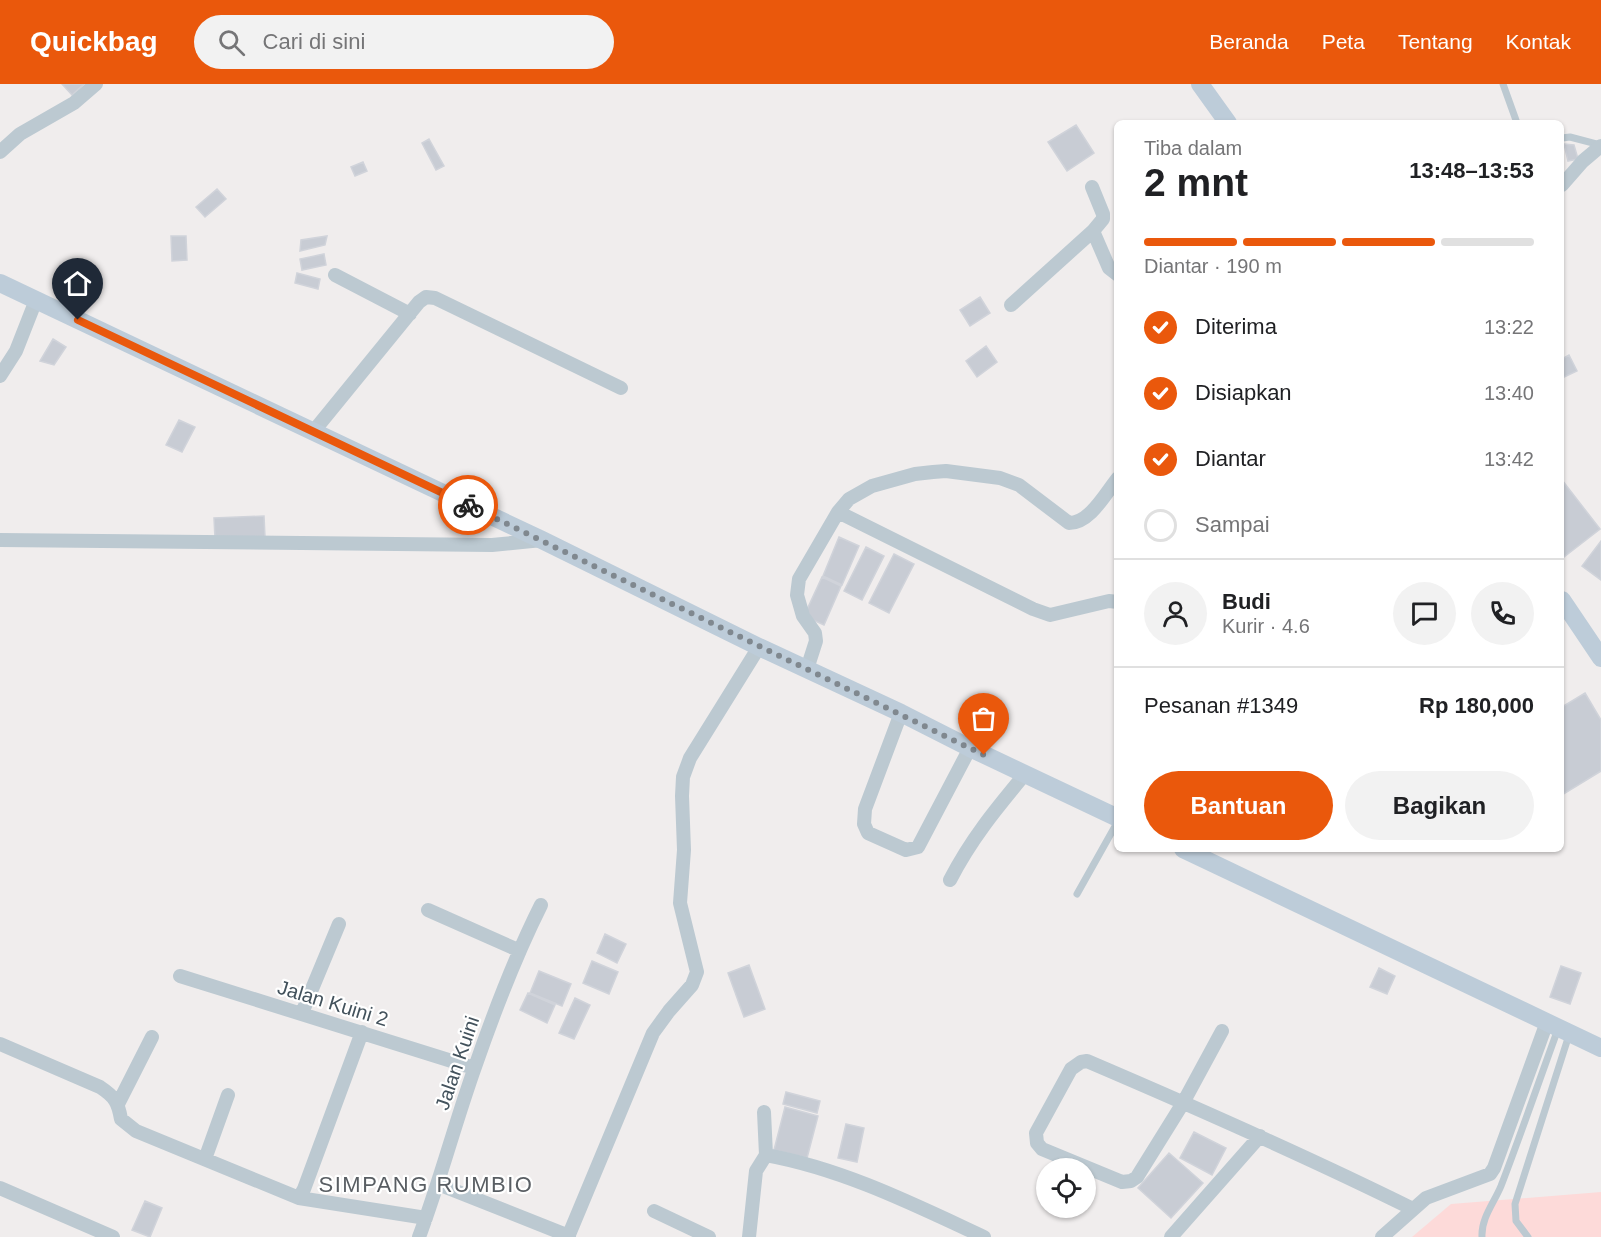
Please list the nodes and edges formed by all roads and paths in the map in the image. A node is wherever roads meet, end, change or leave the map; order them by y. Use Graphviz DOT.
graph roads {
  1 [pos="96,84"];
  2 [pos="1200,84"];
  3 [pos="1503,84"];
  4 [pos="1226,120"];
  5 [pos="1515,120"];
  6 [pos="1564,138"];
  7 [pos="1601,146"];
  8 [pos="0,152"];
  9 [pos="1564,183"];
  10 [pos="1092,187"];
  11 [pos="1093,231"];
  12 [pos="1114,272"];
  13 [pos="335,274"];
  14 [pos="0,283"];
  15 [pos="36,300"];
  16 [pos="1011,305"];
  17 [pos="410,314"];
  18 [pos="0,376"];
  19 [pos="621,388"];
  20 [pos="313,432"];
  21 [pos="1114,483"];
  22 [pos="838,512"];
  23 [pos="0,540"];
  24 [pos="542,540"];
  25 [pos="1114,602"];
  26 [pos="1564,603"];
  27 [pos="759,647"];
  28 [pos="1601,658"];
  29 [pos="807,669"];
  30 [pos="901,713"];
  31 [pos="970,748"];
  32 [pos="1025,774"];
  33 [pos="1114,817"];
  34 [pos="1114,826"];
  35 [pos="1189,852"];
  36 [pos="950,880"];
  37 [pos="1077,894"];
  38 [pos="541,905"];
  39 [pos="428,910"];
  40 [pos="339,924"];
  41 [pos="518,950"];
  42 [pos="180,976"];
  43 [pos="302,1013"];
  44 [pos="1559,1027"];
  45 [pos="1222,1031"];
  46 [pos="362,1032"];
  47 [pos="152,1036"];
  48 [pos="0,1044"];
  49 [pos="1601,1048"];
  50 [pos="474,1068"];
  51 [pos="228,1095"];
  52 [pos="1183,1102"];
  53 [pos="118,1104"];
  54 [pos="764,1112"];
  55 [pos="1260,1136"];
  56 [pos="766,1155"];
  57 [pos="205,1159"];
  58 [pos="438,1184"];
  59 [pos="0,1188"];
  60 [pos="299,1198"];
  61 [pos="1413,1209"];
  62 [pos="654,1210"];
  63 [pos="426,1218"];
  64 [pos="706,1236"];
  65 [pos="113,1237"];
  66 [pos="419,1237"];
  67 [pos="569,1237"];
  68 [pos="749,1237"];
  69 [pos="984,1237"];
  70 [pos="1171,1237"];
  71 [pos="1382,1237"];
  72 [pos="1482,1237"];
  73 [pos="1528,1237"];
  1 -- 8 [label="street"];
  2 -- 4 [label="street"];
  3 -- 5 [label="lane"];
  6 -- 7 [label="lane"];
  7 -- 9 [label="street"];
  10 -- 11 [label="street"];
  11 -- 12 [label="street"];
  11 -- 16 [label="street"];
  13 -- 17 [label="street"];
  14 -- 15 [label="street"];
  15 -- 18 [label="street"];
  15 -- 20 [label="street"];
  17 -- 19 [label="street"];
  17 -- 20 [label="street"];
  20 -- 24 [label="street"];
  21 -- 22 [label="street"];
  22 -- 25 [label="street"];
  22 -- 29 [label="street"];
  23 -- 24 [label="street"];
  24 -- 27 [label="street"];
  26 -- 28 [label="street"];
  27 -- 29 [label="street"];
  27 -- 67 [label="street"];
  29 -- 30 [label="street"];
  30 -- 31 [label="street"];
  30 -- 31 [label="street"];
  31 -- 32 [label="street"];
  32 -- 33 [label="street"];
  32 -- 36 [label="street"];
  34 -- 37 [label="lane"];
  35 -- 44 [label="street"];
  38 -- 41 [label="street, Jalan Kuini"];
  39 -- 41 [label="street"];
  40 -- 43 [label="street"];
  41 -- 50 [label="street, Jalan Kuini"];
  42 -- 43 [label="street, Jalan Kuini 2"];
  43 -- 46 [label="street, Jalan Kuini 2"];
  44 -- 49 [label="street"];
  44 -- 61 [label="street"];
  44 -- 72 [label="lane"];
  44 -- 73 [label="lane"];
  45 -- 52 [label="street"];
  46 -- 50 [label="street, Jalan Kuini 2"];
  46 -- 60 [label="street"];
  47 -- 53 [label="street"];
  48 -- 53 [label="street"];
  50 -- 58 [label="street, Jalan Kuini"];
  51 -- 57 [label="street"];
  52 -- 52 [label="street"];
  52 -- 55 [label="street"];
  53 -- 57 [label="street"];
  54 -- 56 [label="street"];
  55 -- 61 [label="street"];
  55 -- 70 [label="street"];
  56 -- 68 [label="street"];
  56 -- 69 [label="street"];
  57 -- 60 [label="street"];
  58 -- 63 [label="street, Jalan Kuini"];
  58 -- 67 [label="street"];
  59 -- 65 [label="street"];
  60 -- 63 [label="street"];
  61 -- 71 [label="street"];
  62 -- 64 [label="street"];
  63 -- 66 [label="street, Jalan Kuini"];
}
